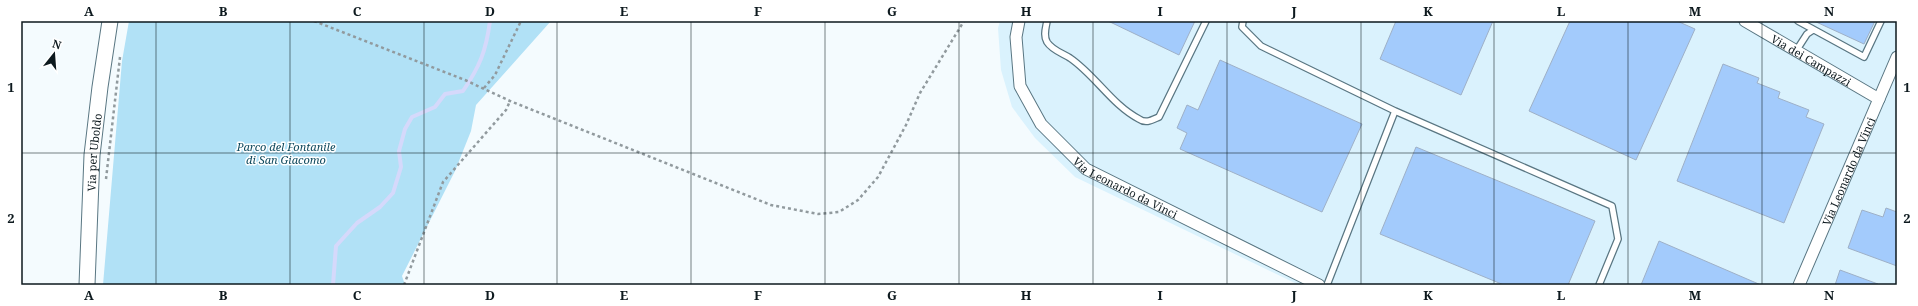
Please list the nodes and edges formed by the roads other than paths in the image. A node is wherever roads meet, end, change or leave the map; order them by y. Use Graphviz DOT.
graph roads {
  1 [pos="110,21"];
  2 [pos="1019,21"];
  3 [pos="1048,21"];
  4 [pos="1206,21"];
  5 [pos="1243,21"];
  6 [pos="1745,21"];
  7 [pos="1798,21"];
  8 [pos="1881,21"];
  9 [pos="1813,30"];
  10 [pos="1796,51"];
  11 [pos="1897,57"];
  12 [pos="1879,99"];
  13 [pos="1395,111"];
  14 [pos="87,285"];
  15 [pos="1319,285"];
  16 [pos="1327,285"];
  17 [pos="1599,285"];
  18 [pos="1799,285"];
  1 -- 14 [label="street, Via per Uboldo"];
  2 -- 15 [label="street, Via Leonardo da Vinci"];
  3 -- 4 [label="lane"];
  5 -- 13 [label="lane"];
  6 -- 10 [label="street, Via dei Campazzi"];
  7 -- 9 [label="lane"];
  8 -- 9 [label="lane"];
  9 -- 10 [label="lane"];
  10 -- 12 [label="street, Via dei Campazzi"];
  11 -- 12 [label="street, Via Leonardo da Vinci"];
  12 -- 18 [label="street, Via Leonardo da Vinci"];
  13 -- 16 [label="lane"];
  13 -- 17 [label="lane"];
}
